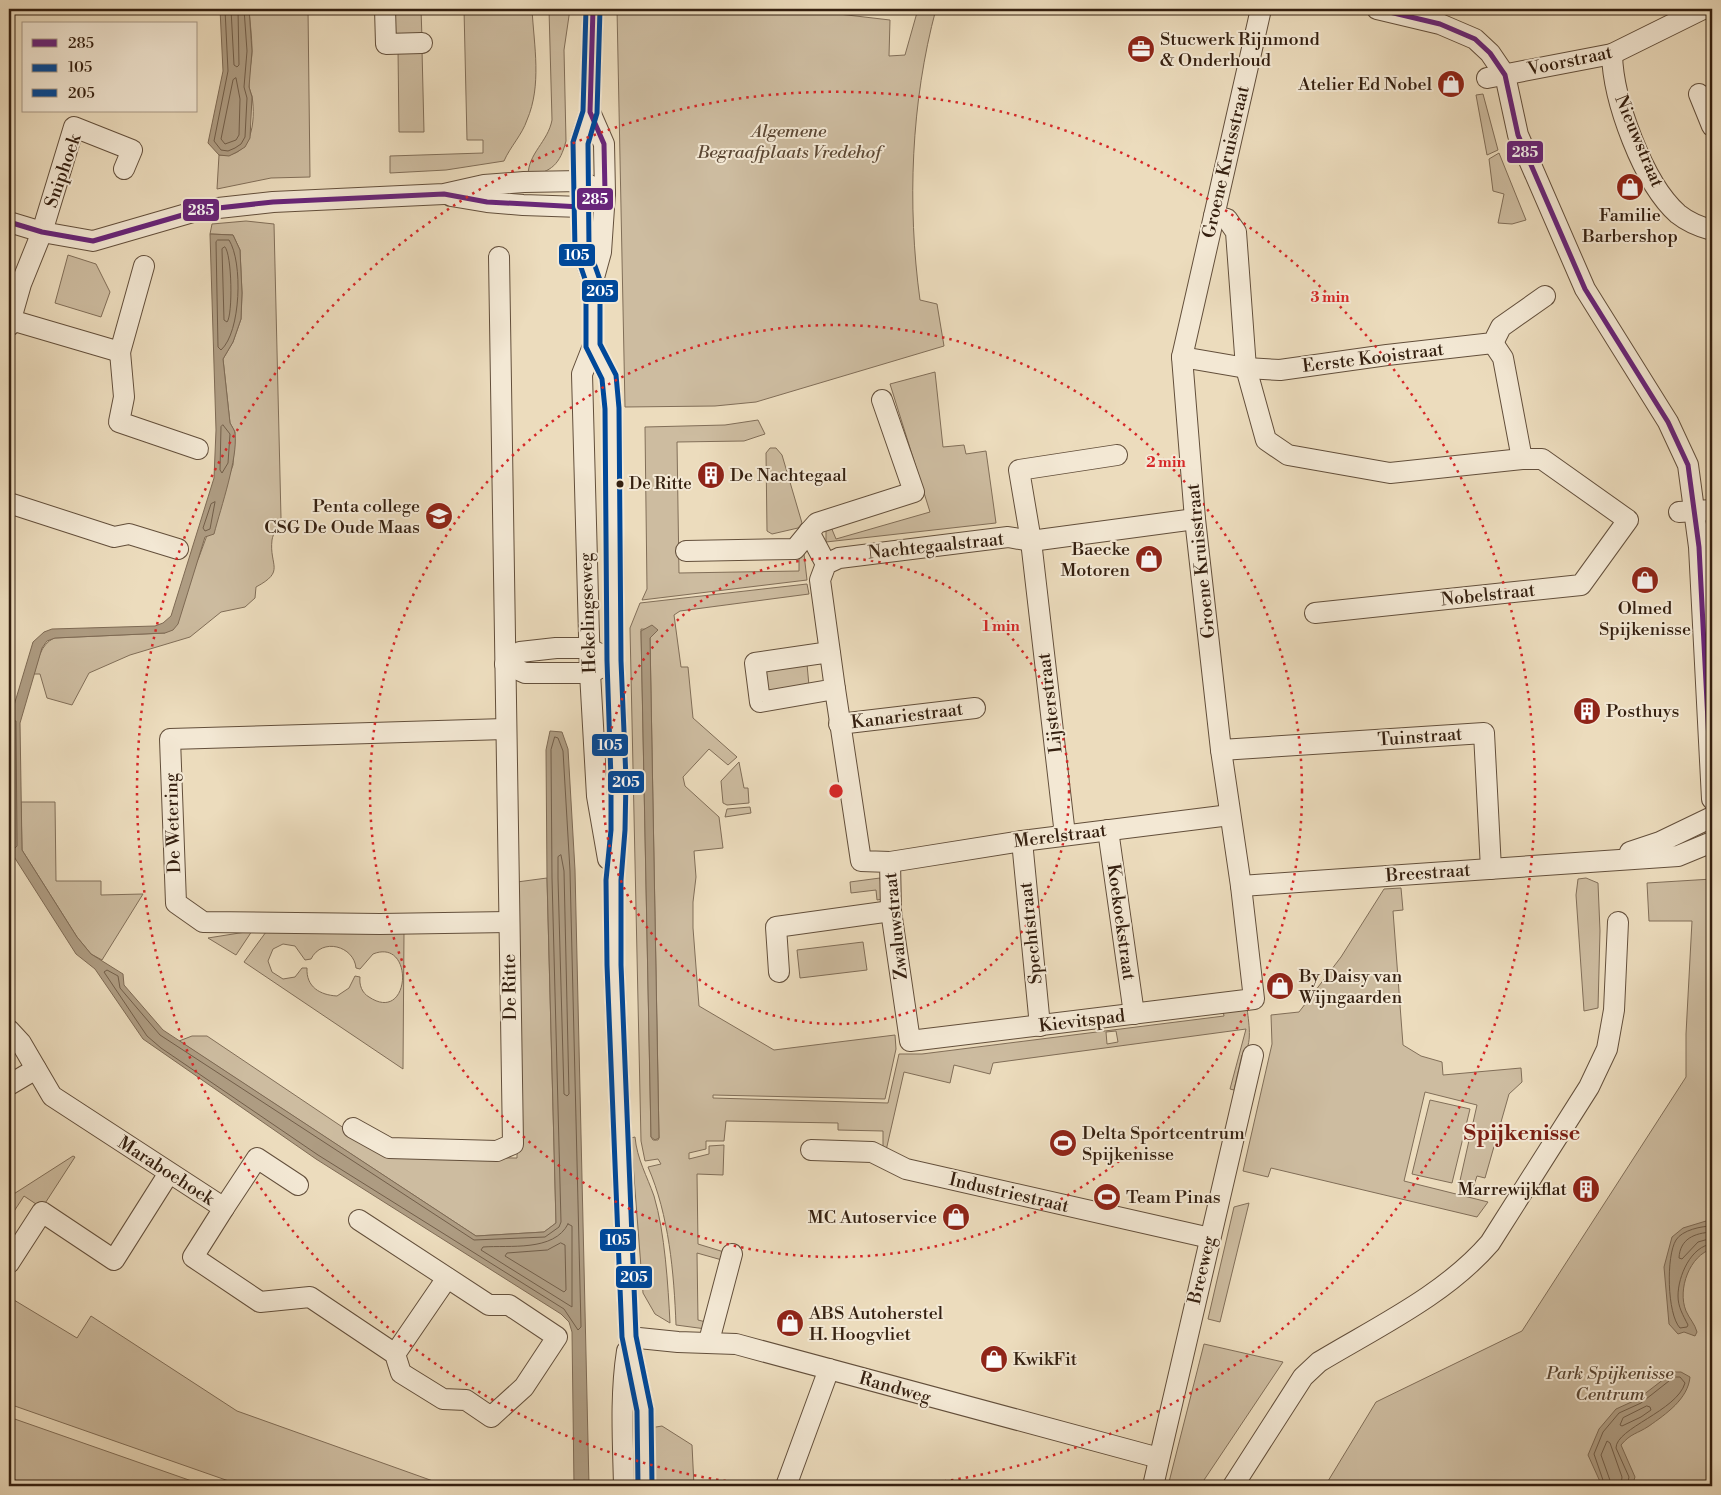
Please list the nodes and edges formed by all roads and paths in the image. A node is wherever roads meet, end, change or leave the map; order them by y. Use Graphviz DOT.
graph roads {
  1 [pos="385,9"];
  2 [pos="593,9"];
  3 [pos="1260,9"];
  4 [pos="1382,9"];
  5 [pos="1703,9"];
  6 [pos="422,43"];
  7 [pos="1612,54"];
  8 [pos="1496,76"];
  9 [pos="1699,94"];
  10 [pos="590,112"];
  11 [pos="1712,126"];
  12 [pos="124,169"];
  13 [pos="581,181"];
  14 [pos="604,193"];
  15 [pos="444,194"];
  16 [pos="581,207"];
  17 [pos="1214,216"];
  18 [pos="9,222"];
  19 [pos="1712,230"];
  20 [pos="42,232"];
  21 [pos="499,257"];
  22 [pos="144,266"];
  23 [pos="593,281"];
  24 [pos="15,282"];
  25 [pos="1545,296"];
  26 [pos="10,323"];
  27 [pos="1493,343"];
  28 [pos="593,346"];
  29 [pos="120,352"];
  30 [pos="1182,357"];
  31 [pos="1246,368"];
  32 [pos="882,400"];
  33 [pos="198,449"];
  34 [pos="1117,455"];
  35 [pos="1522,459"];
  36 [pos="9,503"];
  37 [pos="1695,511"];
  38 [pos="1195,519"];
  39 [pos="809,532"];
  40 [pos="1031,542"];
  41 [pos="178,549"];
  42 [pos="686,551"];
  43 [pos="826,564"];
  44 [pos="1315,613"];
  45 [pos="588,648"];
  46 [pos="830,652"];
  47 [pos="614,661"];
  48 [pos="505,664"];
  49 [pos="590,673"];
  50 [pos="834,689"];
  51 [pos="975,708"];
  52 [pos="839,724"];
  53 [pos="505,729"];
  54 [pos="1221,750"];
  55 [pos="1712,799"];
  56 [pos="1230,815"];
  57 [pos="1712,817"];
  58 [pos="1712,829"];
  59 [pos="1108,830"];
  60 [pos="1065,835"];
  61 [pos="1022,840"];
  62 [pos="1706,844"];
  63 [pos="1615,860"];
  64 [pos="890,862"];
  65 [pos="1491,868"];
  66 [pos="613,880"];
  67 [pos="1241,886"];
  68 [pos="891,911"];
  69 [pos="508,922"];
  70 [pos="1618,922"];
  71 [pos="779,972"];
  72 [pos="1254,999"];
  73 [pos="1134,1014"];
  74 [pos="1040,1026"];
  75 [pos="9,1030"];
  76 [pos="910,1041"];
  77 [pos="1253,1055"];
  78 [pos="36,1069"];
  79 [pos="9,1085"];
  80 [pos="353,1128"];
  81 [pos="811,1150"];
  82 [pos="169,1173"];
  83 [pos="298,1185"];
  84 [pos="224,1208"];
  85 [pos="359,1220"];
  86 [pos="1210,1238"];
  87 [pos="732,1254"];
  88 [pos="9,1263"];
  89 [pos="447,1278"];
  90 [pos="629,1337"];
  91 [pos="709,1341"];
  92 [pos="395,1354"];
  93 [pos="829,1369"];
  94 [pos="1159,1458"];
  95 [pos="624,1486"];
  96 [pos="645,1486"];
  97 [pos="786,1486"];
  98 [pos="1153,1486"];
  99 [pos="1233,1486"];
  1 -- 6 [label="street"];
  2 -- 10 [label="street, Hekelingseweg"];
  3 -- 17 [label="street, Groene Kruisstraat"];
  4 -- 8 [label="street"];
  5 -- 7 [label="street, Voorstraat"];
  7 -- 8 [label="street, Voorstraat"];
  7 -- 19 [label="street, Nieuwstraat"];
  8 -- 37 [label="street"];
  9 -- 11 [label="street"];
  10 -- 13 [label="street, Hekelingseweg"];
  10 -- 14 [label="street, Hekelingseweg"];
  12 -- 20 [label="street, Sniphoek"];
  13 -- 14 [label="street"];
  13 -- 15 [label="street"];
  13 -- 16 [label="street, Hekelingseweg"];
  14 -- 16 [label="street"];
  14 -- 23 [label="street, Hekelingseweg"];
  15 -- 16 [label="street"];
  15 -- 20 [label="street"];
  16 -- 23 [label="street, Hekelingseweg"];
  17 -- 30 [label="street, Groene Kruisstraat"];
  17 -- 31 [label="street"];
  18 -- 20 [label="street"];
  20 -- 24 [label="street"];
  21 -- 48 [label="street, De Ritte"];
  22 -- 29 [label="street"];
  23 -- 28 [label="street, Hekelingseweg"];
  24 -- 26 [label="street"];
  25 -- 27 [label="street"];
  26 -- 29 [label="street"];
  27 -- 31 [label="street, Eerste Kooistraat"];
  27 -- 35 [label="street"];
  28 -- 45 [label="street, Hekelingseweg"];
  28 -- 47 [label="street, Hekelingseweg"];
  29 -- 33 [label="street"];
  30 -- 31 [label="street, Eerste Kooistraat"];
  30 -- 38 [label="street, Groene Kruisstraat"];
  31 -- 35 [label="street"];
  32 -- 39 [label="street"];
  34 -- 40 [label="street, Lijsterstraat"];
  35 -- 44 [label="street, Nobelstraat"];
  36 -- 41 [label="street"];
  37 -- 55 [label="street"];
  38 -- 40 [label="street, Nachtegaalstraat"];
  38 -- 54 [label="street, Groene Kruisstraat"];
  39 -- 42 [label="street"];
  39 -- 43 [label="street"];
  40 -- 43 [label="street, Nachtegaalstraat"];
  40 -- 60 [label="street, Lijsterstraat"];
  43 -- 46 [label="street"];
  45 -- 47 [label="street"];
  45 -- 48 [label="street"];
  45 -- 49 [label="street, Hekelingseweg"];
  46 -- 50 [label="street, Zwaluwstraat"];
  46 -- 50 [label="street"];
  47 -- 49 [label="street"];
  47 -- 66 [label="street, Hekelingseweg"];
  48 -- 49 [label="street"];
  48 -- 53 [label="street, De Ritte"];
  49 -- 66 [label="street, Hekelingseweg"];
  50 -- 52 [label="street, Zwaluwstraat"];
  51 -- 52 [label="street, Kanariestraat"];
  52 -- 64 [label="street, Zwaluwstraat"];
  53 -- 69 [label="street, De Ritte"];
  53 -- 69 [label="street, De Wetering"];
  54 -- 56 [label="street, Groene Kruisstraat"];
  54 -- 65 [label="street, Tuinstraat"];
  56 -- 59 [label="street, Merelstraat"];
  56 -- 67 [label="street, Groene Kruisstraat"];
  57 -- 63 [label="street, Breestraat"];
  58 -- 62 [label="street, Breestraat"];
  59 -- 60 [label="street, Merelstraat"];
  59 -- 73 [label="street, Koekoekstraat"];
  60 -- 61 [label="street, Merelstraat"];
  61 -- 64 [label="street, Merelstraat"];
  61 -- 74 [label="street, Spechtstraat"];
  62 -- 63 [label="street, Breestraat"];
  63 -- 65 [label="street, Breestraat"];
  64 -- 68 [label="street, Zwaluwstraat"];
  65 -- 67 [label="street, Breestraat"];
  66 -- 90 [label="street, Hekelingseweg"];
  67 -- 72 [label="street, Groene Kruisstraat"];
  68 -- 71 [label="street"];
  68 -- 76 [label="street, Zwaluwstraat"];
  69 -- 80 [label="street, De Ritte"];
  70 -- 99 [label="street"];
  72 -- 73 [label="street, Kievitspad"];
  73 -- 74 [label="street, Kievitspad"];
  74 -- 76 [label="street, Kievitspad"];
  75 -- 78 [label="street, Maraboehoek"];
  77 -- 86 [label="street, Breeweg"];
  78 -- 79 [label="street"];
  78 -- 82 [label="street, Maraboehoek"];
  81 -- 86 [label="street, Industriestraat"];
  82 -- 84 [label="street, Maraboehoek"];
  82 -- 88 [label="street"];
  83 -- 84 [label="street"];
  84 -- 92 [label="street, Maraboehoek"];
  85 -- 89 [label="street"];
  86 -- 94 [label="street, Breeweg"];
  87 -- 91 [label="street"];
  89 -- 92 [label="street"];
  89 -- 92 [label="street"];
  90 -- 91 [label="street, Randweg"];
  90 -- 95 [label="street, Hekelingseweg"];
  90 -- 96 [label="street, Hekelingseweg"];
  91 -- 93 [label="street, Randweg"];
  93 -- 94 [label="street, Randweg"];
  93 -- 97 [label="street"];
  94 -- 98 [label="street, Breeweg"];
}
